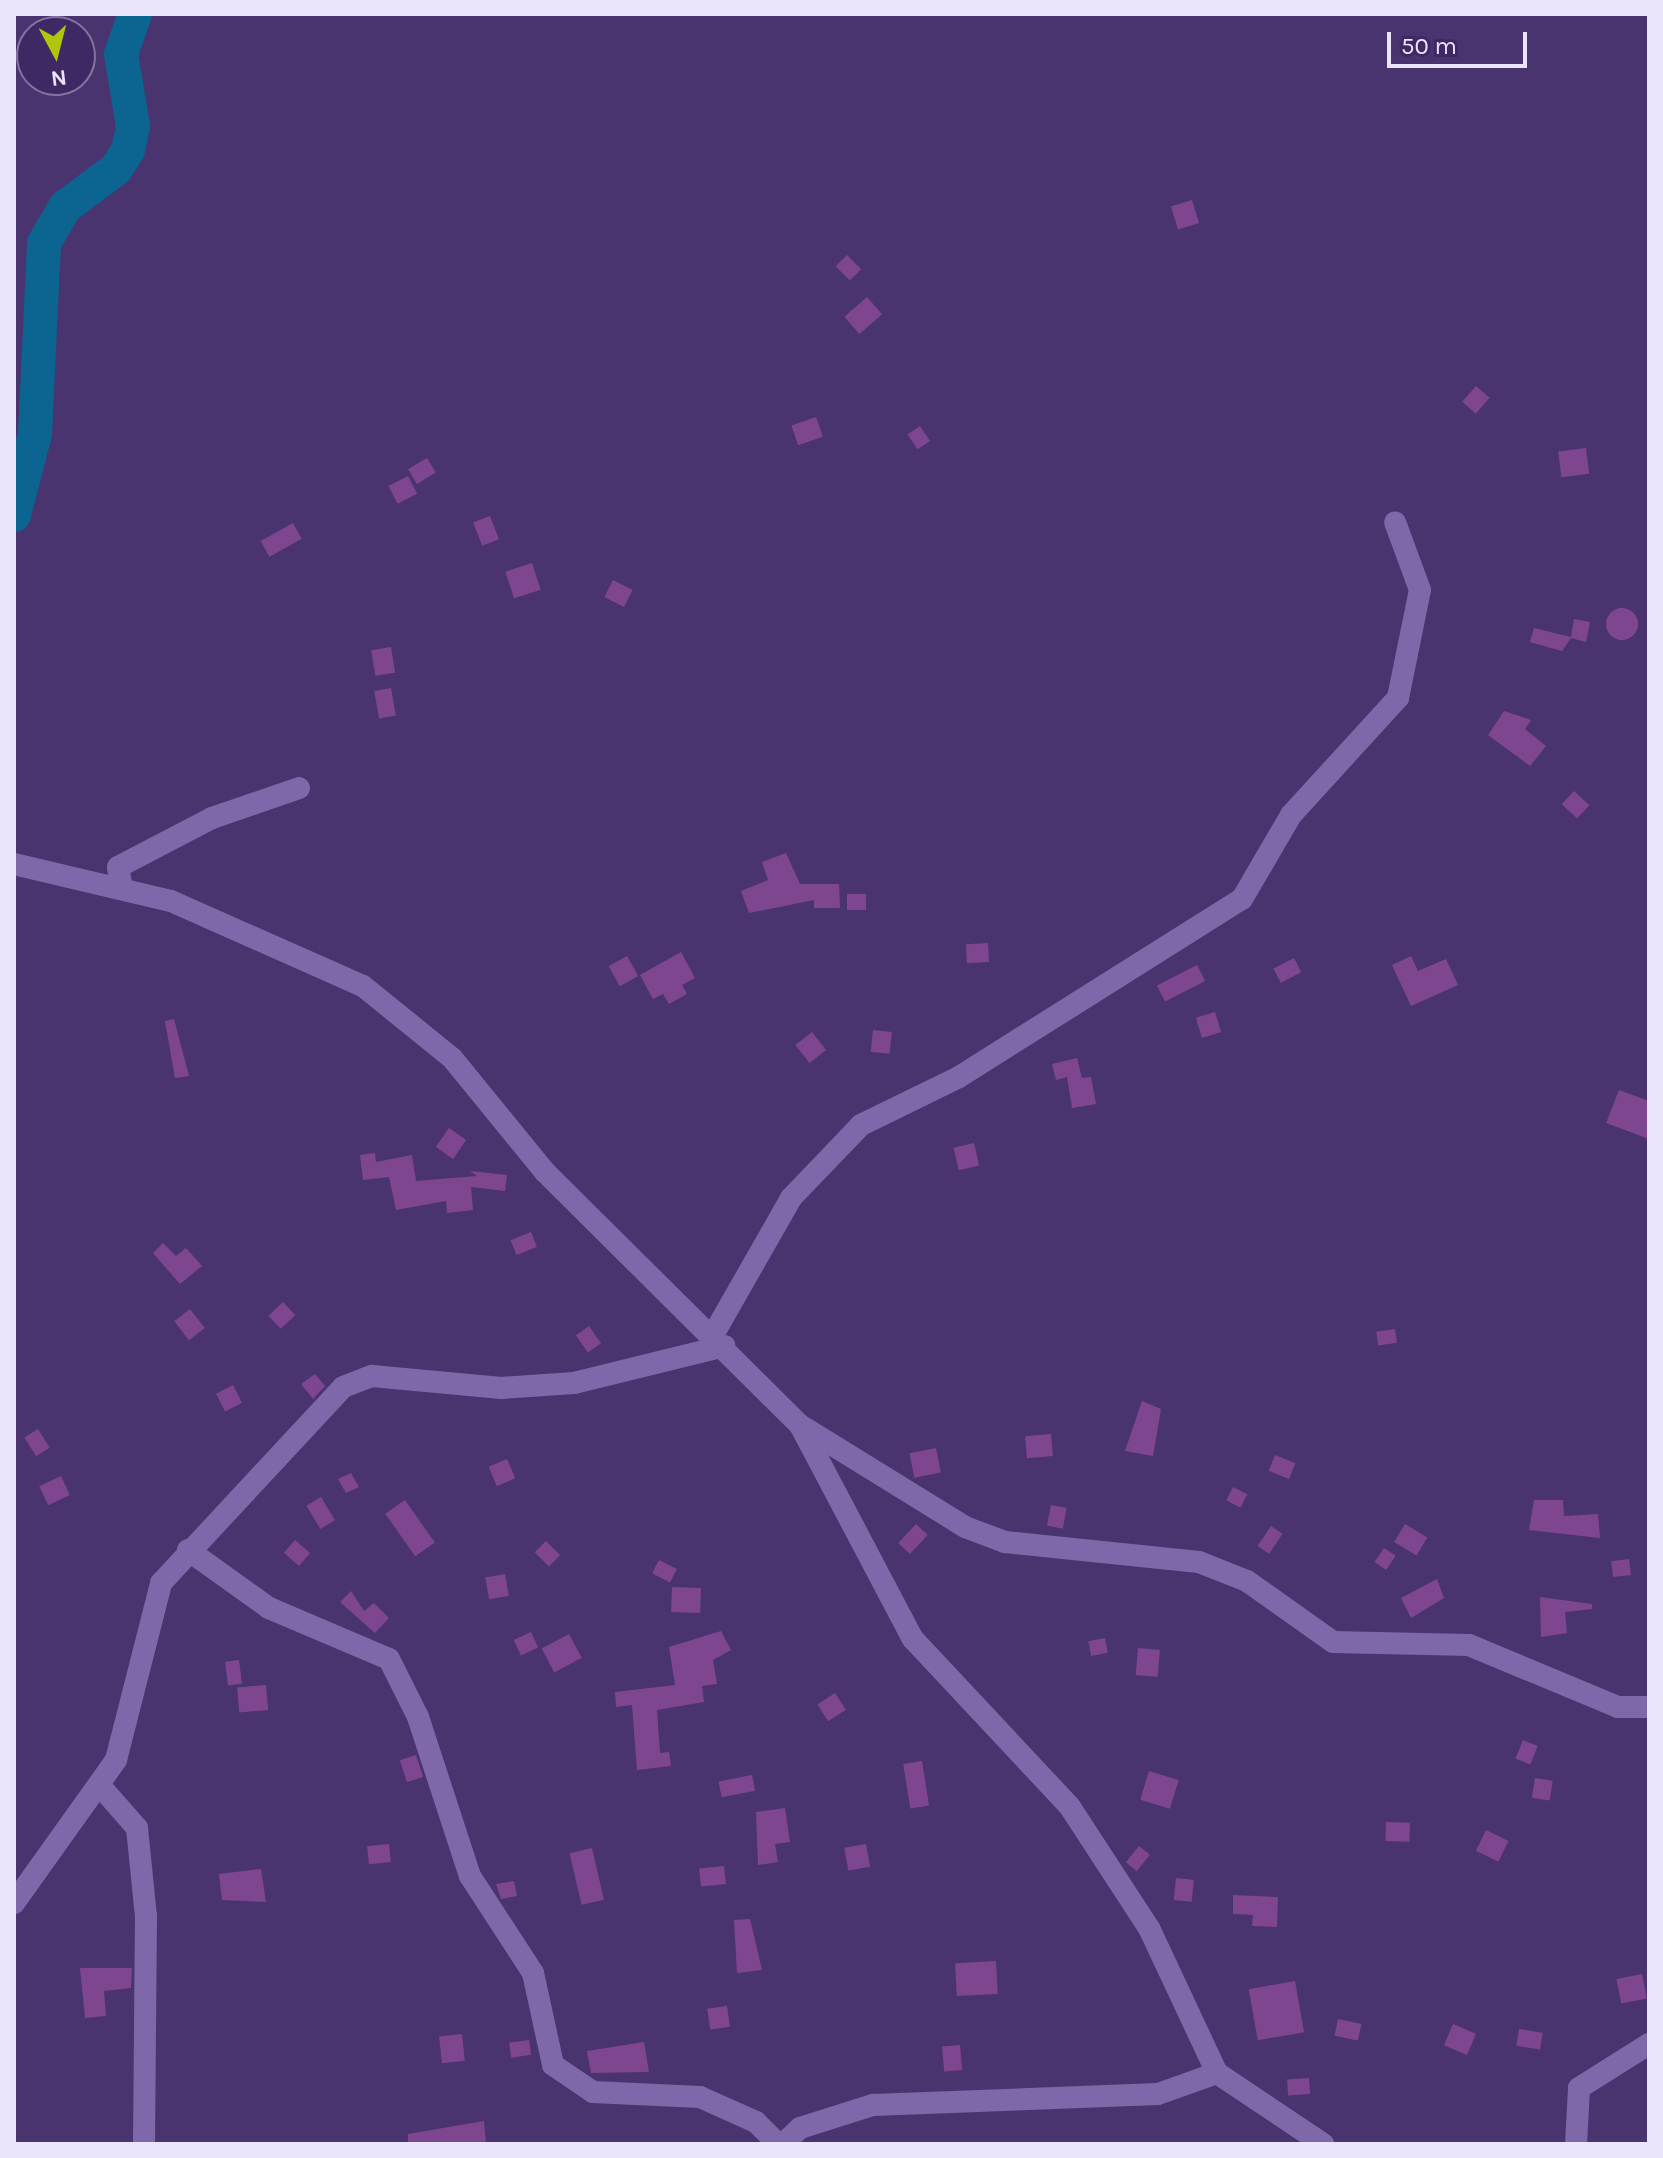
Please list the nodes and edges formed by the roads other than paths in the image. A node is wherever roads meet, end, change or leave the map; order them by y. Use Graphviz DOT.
graph roads {
  1 [pos="1395,522"];
  2 [pos="299,788"];
  3 [pos="14,864"];
  4 [pos="122,888"];
  5 [pos="719,1340"];
  6 [pos="800,1425"];
  7 [pos="188,1550"];
  8 [pos="1649,1707"];
  9 [pos="101,1787"];
  10 [pos="14,1903"];
  11 [pos="1649,2044"];
  12 [pos="1217,2073"];
  13 [pos="144,2144"];
  14 [pos="781,2144"];
  15 [pos="1323,2144"];
  16 [pos="1576,2144"];
  1 -- 5 [label="street"];
  2 -- 4 [label="street"];
  3 -- 4 [label="street"];
  4 -- 5 [label="street"];
  5 -- 6 [label="street"];
  5 -- 7 [label="street"];
  6 -- 8 [label="street"];
  6 -- 12 [label="street"];
  7 -- 9 [label="street"];
  7 -- 14 [label="street"];
  9 -- 10 [label="street"];
  9 -- 13 [label="street"];
  11 -- 16 [label="street"];
  12 -- 14 [label="street"];
  12 -- 15 [label="street"];
}
